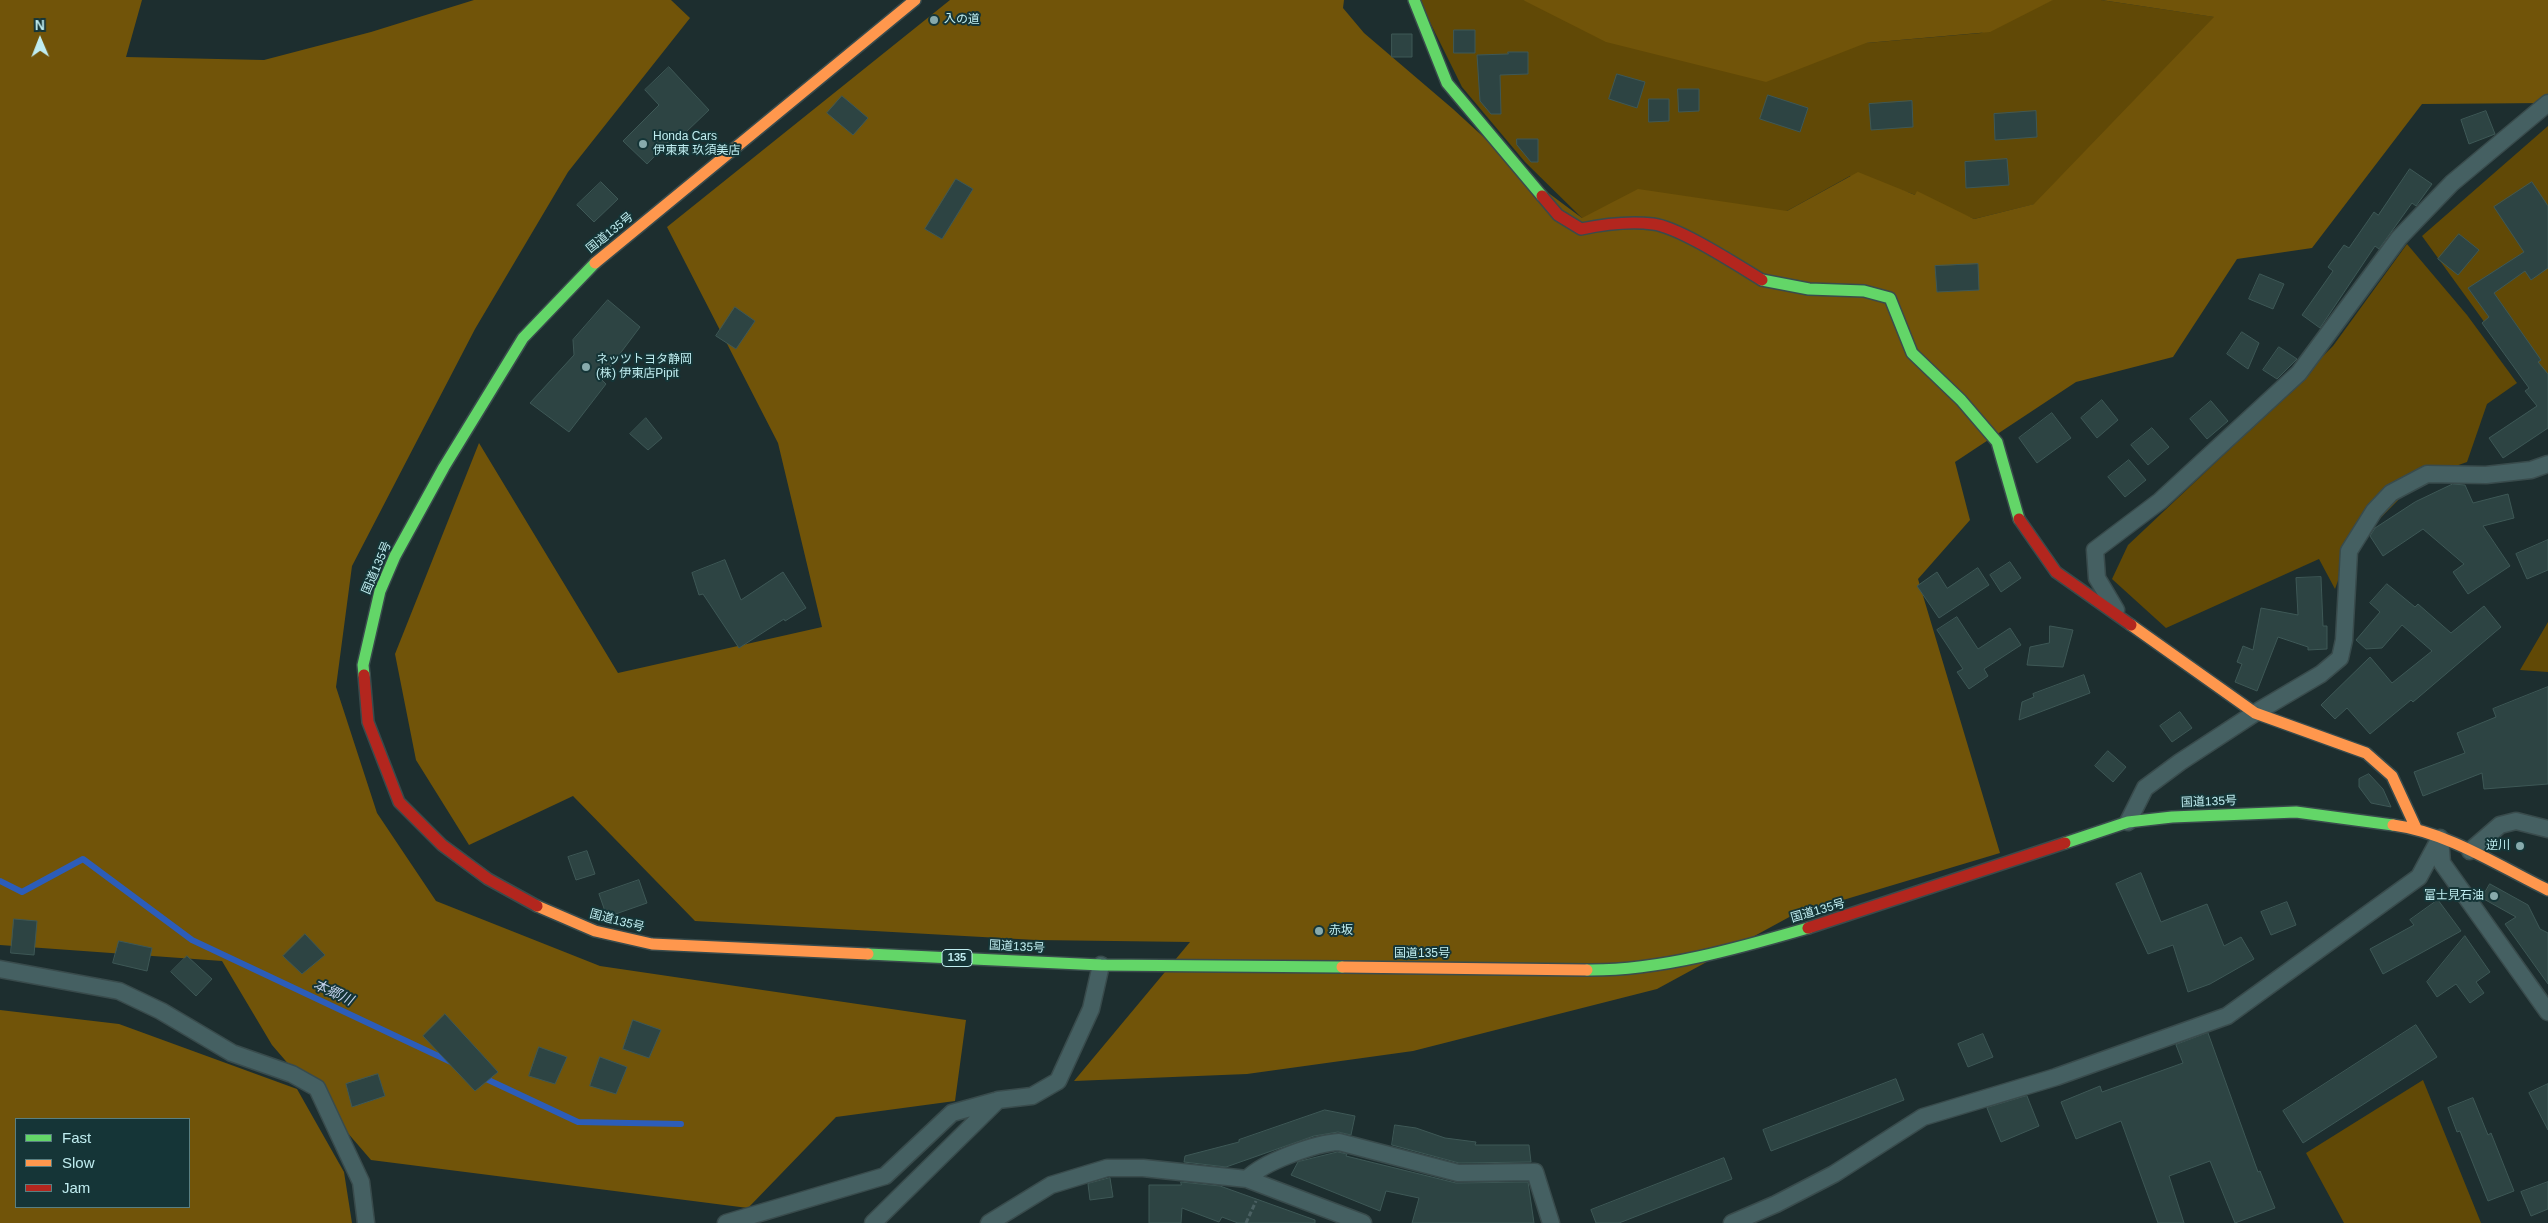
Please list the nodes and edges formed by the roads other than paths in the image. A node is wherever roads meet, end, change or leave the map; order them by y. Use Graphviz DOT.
graph roads {
  1 [pos="915,0"];
  2 [pos="1414,0"];
  3 [pos="2548,103"];
  4 [pos="2548,464"];
  5 [pos="2122,621"];
  6 [pos="2255,713"];
  7 [pos="2128,822"];
  8 [pos="2416,828"];
  9 [pos="2548,830"];
  10 [pos="2440,838"];
  11 [pos="2470,851"];
  12 [pos="2548,890"];
  13 [pos="1101,965"];
  14 [pos="0,970"];
  15 [pos="2548,1012"];
  16 [pos="998,1100"];
  17 [pos="1247,1179"];
  18 [pos="366,1223"];
  19 [pos="726,1223"];
  20 [pos="873,1223"];
  21 [pos="989,1223"];
  22 [pos="1363,1223"];
  23 [pos="1550,1223"];
  24 [pos="1732,1223"];
  1 -- 13 [label="main road, 国道135号 / 135"];
  2 -- 5 [label="main road"];
  3 -- 5 [label="street"];
  4 -- 6 [label="street"];
  5 -- 6 [label="main road"];
  6 -- 7 [label="street"];
  6 -- 8 [label="main road"];
  7 -- 8 [label="main road, 国道135号 / 135"];
  7 -- 13 [label="main road, 国道135号 / 135"];
  8 -- 10 [label="main road, 国道135号 / 135"];
  9 -- 11 [label="street"];
  10 -- 11 [label="main road, 国道135号 / 135"];
  10 -- 15 [label="street"];
  10 -- 24 [label="street"];
  11 -- 12 [label="main road, 国道135号 / 135"];
  13 -- 16 [label="street"];
  14 -- 18 [label="street"];
  16 -- 19 [label="street"];
  16 -- 20 [label="street"];
  17 -- 21 [label="street"];
  17 -- 22 [label="street"];
  17 -- 23 [label="street"];
}
